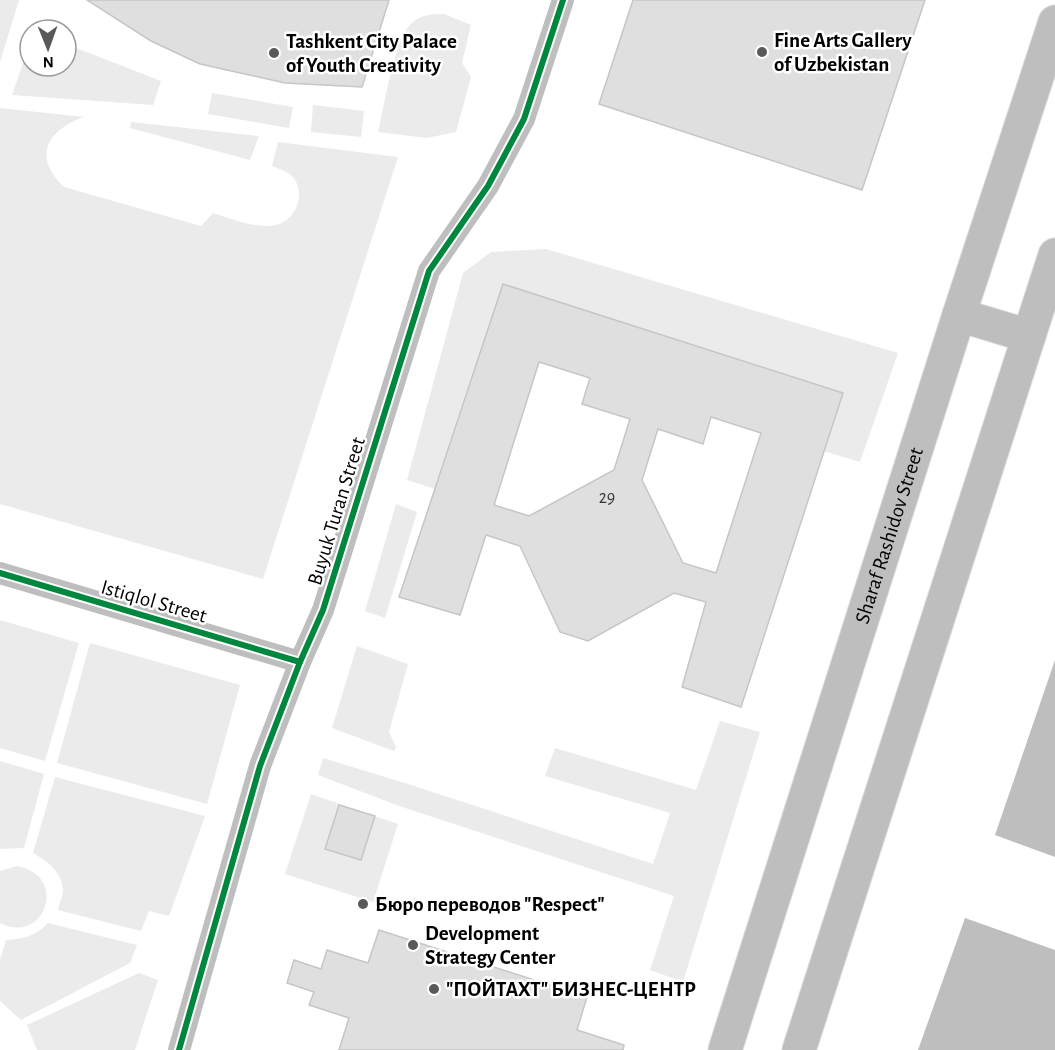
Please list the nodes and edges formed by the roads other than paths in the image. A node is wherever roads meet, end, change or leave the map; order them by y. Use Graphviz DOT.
graph roads {
  1 [pos="562,0"];
  2 [pos="1055,22"];
  3 [pos="1055,255"];
  4 [pos="959,315"];
  5 [pos="1029,336"];
  6 [pos="0,573"];
  7 [pos="300,662"];
  8 [pos="179,1050"];
  9 [pos="725,1050"];
  10 [pos="799,1050"];
  1 -- 7 [label="street, Buyuk Turan Street"];
  2 -- 4 [label="main road, Sharaf Rashidov Street"];
  3 -- 5 [label="main road"];
  4 -- 5 [label="main road"];
  4 -- 9 [label="main road, Sharaf Rashidov Street"];
  5 -- 10 [label="main road"];
  6 -- 7 [label="street, Istiqlol Street"];
  7 -- 8 [label="street, Buyuk Turan Street"];
}
